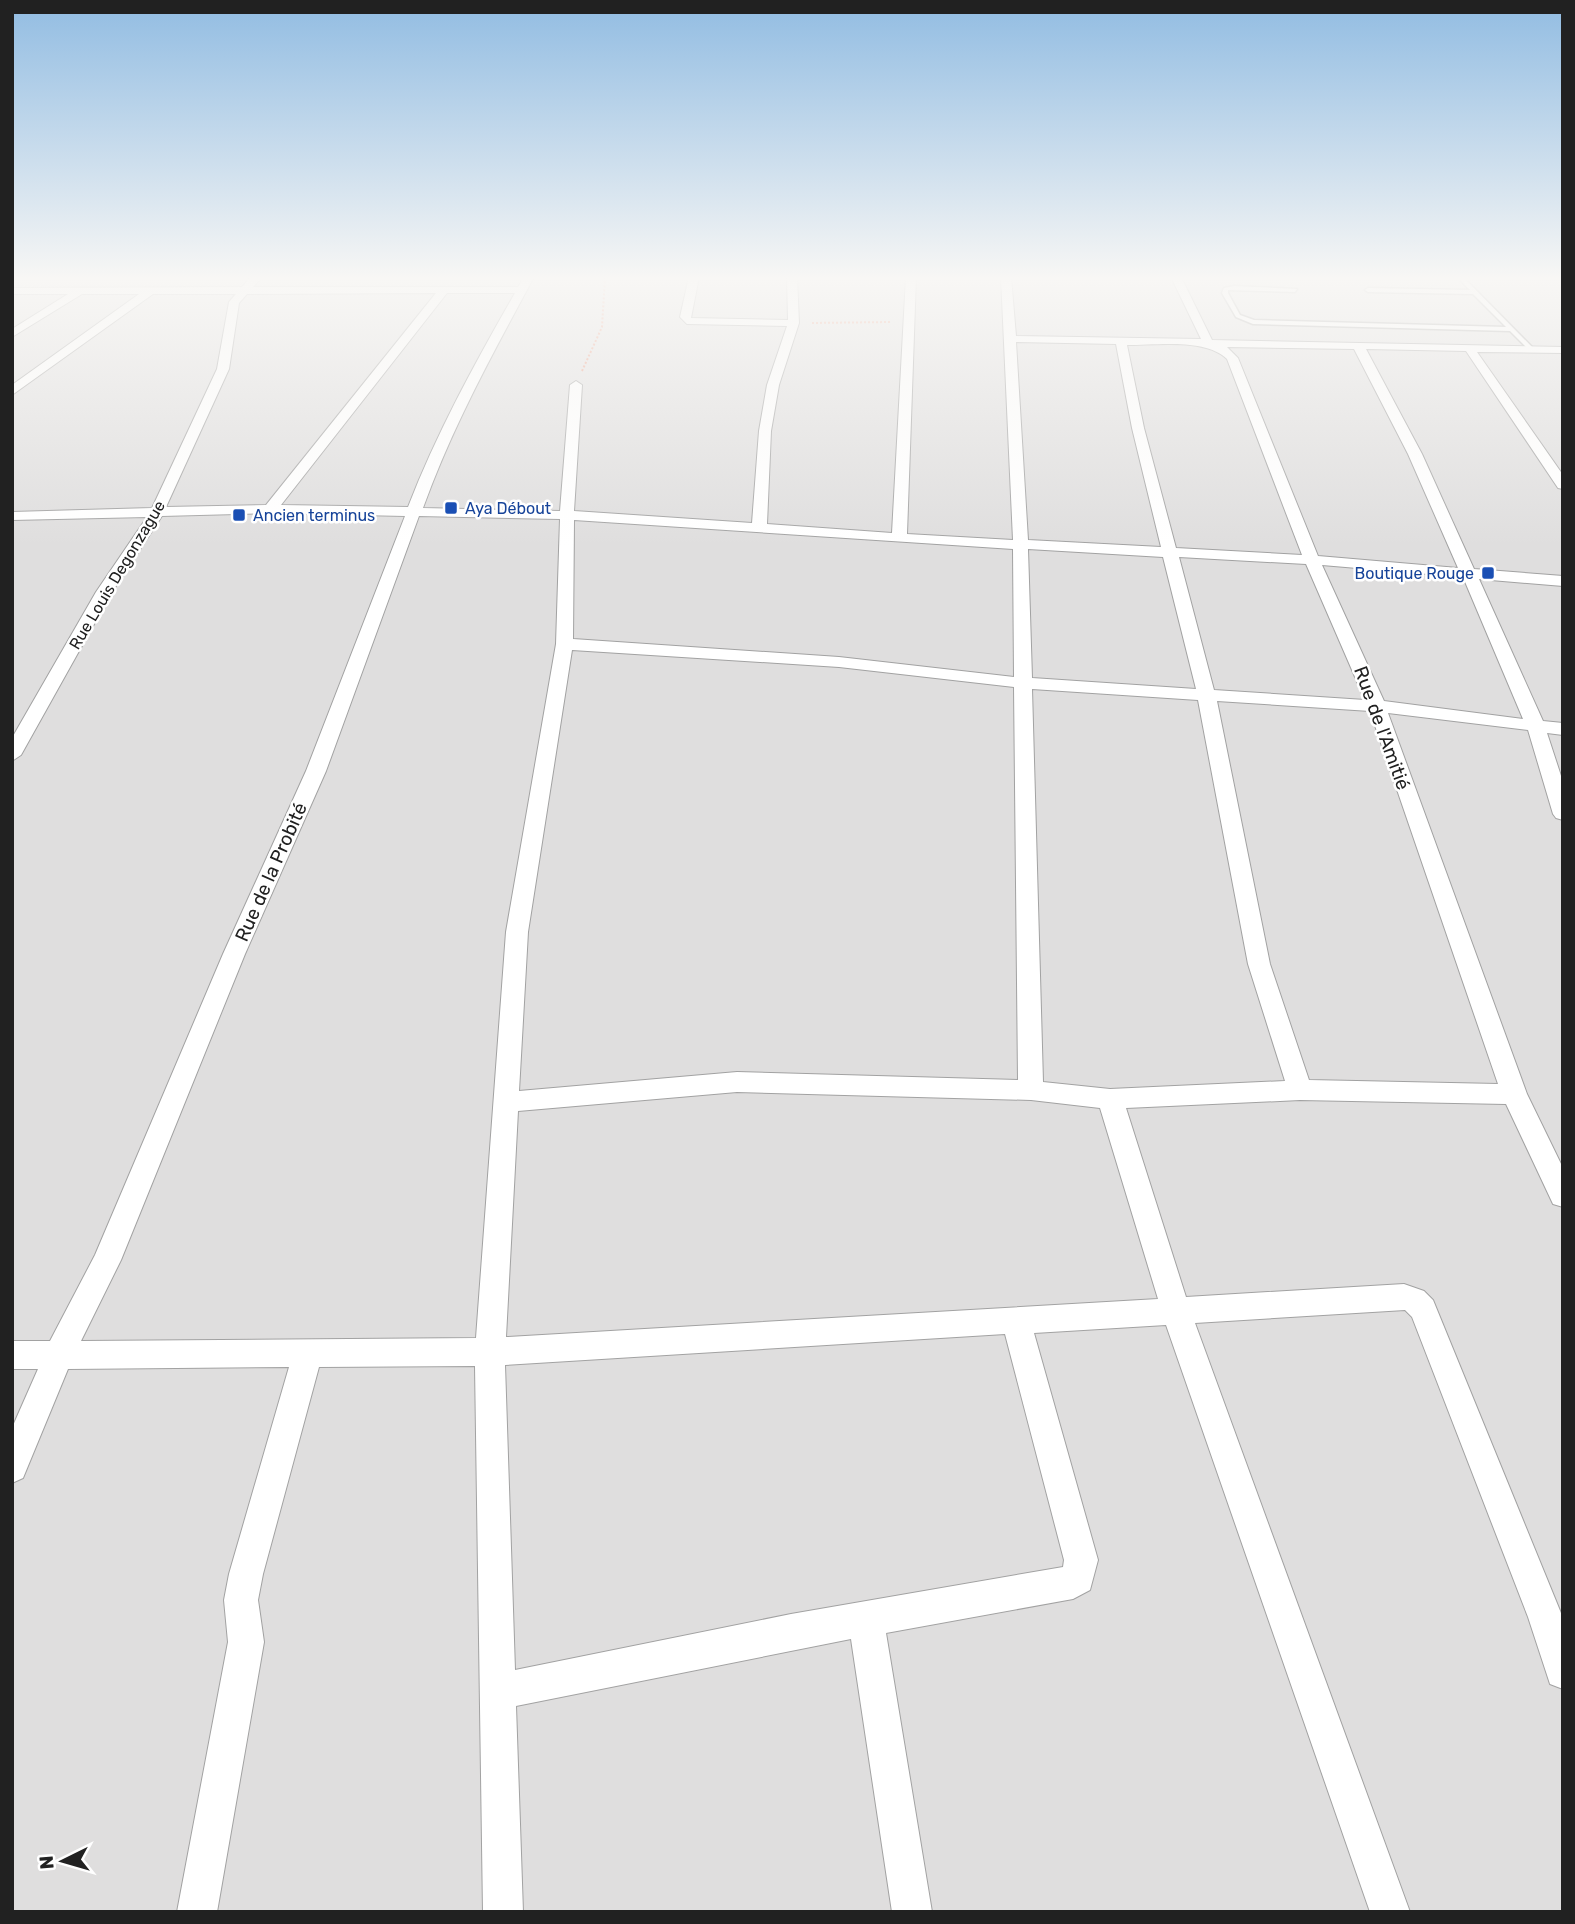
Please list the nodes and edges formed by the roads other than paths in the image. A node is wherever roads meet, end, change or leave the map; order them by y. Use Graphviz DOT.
graph roads {
  1 [pos="45,367"];
  2 [pos="224,367"];
  3 [pos="382,367"];
  4 [pos="480,367"];
  5 [pos="779,367"];
  6 [pos="907,367"];
  7 [pos="1013,367"];
  8 [pos="1126,367"];
  9 [pos="1235,367"];
  10 [pos="1369,367"];
  11 [pos="1482,367"];
  12 [pos="576,385"];
  13 [pos="12,391"];
  14 [pos="1563,485"];
  15 [pos="270,509"];
  16 [pos="412,512"];
  17 [pos="156,513"];
  18 [pos="567,515"];
  19 [pos="12,516"];
  20 [pos="759,527"];
  21 [pos="898,538"];
  22 [pos="1020,544"];
  23 [pos="1170,551"];
  24 [pos="1312,560"];
  25 [pos="1470,574"];
  26 [pos="1563,581"];
  27 [pos="564,644"];
  28 [pos="1023,683"];
  29 [pos="1206,693"];
  30 [pos="1377,706"];
  31 [pos="12,721"];
  32 [pos="32,721"];
  33 [pos="1535,727"];
  34 [pos="1563,729"];
  35 [pos="12,755"];
  36 [pos="1563,814"];
  37 [pos="1031,1090"];
  38 [pos="1300,1090"];
  39 [pos="1514,1094"];
  40 [pos="1110,1099"];
  41 [pos="506,1102"];
  42 [pos="1563,1196"];
  43 [pos="1175,1310"];
  44 [pos="1016,1319"];
  45 [pos="489,1352"];
  46 [pos="307,1354"];
  47 [pos="12,1355"];
  48 [pos="58,1356"];
  49 [pos="12,1467"];
  50 [pos="866,1619"];
  51 [pos="1563,1671"];
  52 [pos="498,1692"];
  53 [pos="197,1912"];
  54 [pos="503,1912"];
  55 [pos="912,1912"];
  56 [pos="1391,1912"];
  1 -- 13 [label="street"];
  2 -- 17 [label="street, Rue Louis Degonzague"];
  3 -- 15 [label="street"];
  4 -- 16 [label="street, Rue de la Probité"];
  5 -- 20 [label="street"];
  6 -- 21 [label="street"];
  7 -- 22 [label="street"];
  8 -- 23 [label="street"];
  9 -- 24 [label="street, Rue de l'Amitié"];
  10 -- 25 [label="street"];
  11 -- 14 [label="street"];
  12 -- 18 [label="street"];
  15 -- 16 [label="street"];
  15 -- 17 [label="street"];
  16 -- 18 [label="street"];
  16 -- 48 [label="street, Rue de la Probité"];
  17 -- 19 [label="street"];
  17 -- 32 [label="street, Rue Louis Degonzague"];
  18 -- 20 [label="street"];
  18 -- 27 [label="street"];
  20 -- 21 [label="street"];
  21 -- 22 [label="street"];
  22 -- 23 [label="street"];
  22 -- 28 [label="street"];
  23 -- 24 [label="street"];
  23 -- 29 [label="street"];
  24 -- 25 [label="street"];
  24 -- 30 [label="street, Rue de l'Amitié"];
  25 -- 26 [label="street"];
  25 -- 33 [label="street"];
  27 -- 28 [label="street"];
  27 -- 41 [label="street"];
  28 -- 29 [label="street"];
  28 -- 37 [label="street"];
  29 -- 30 [label="street"];
  29 -- 38 [label="street"];
  30 -- 33 [label="street"];
  30 -- 39 [label="street, Rue de l'Amitié"];
  31 -- 32 [label="street"];
  32 -- 35 [label="street, Rue Louis Degonzague"];
  33 -- 34 [label="street"];
  33 -- 36 [label="street"];
  37 -- 40 [label="street"];
  37 -- 41 [label="street"];
  38 -- 39 [label="street"];
  38 -- 40 [label="street"];
  39 -- 42 [label="street, Rue de l'Amitié"];
  40 -- 43 [label="street"];
  41 -- 45 [label="street"];
  43 -- 44 [label="street"];
  43 -- 51 [label="street"];
  43 -- 56 [label="street"];
  44 -- 45 [label="street"];
  44 -- 50 [label="street"];
  45 -- 46 [label="street"];
  45 -- 52 [label="street"];
  46 -- 48 [label="street"];
  46 -- 53 [label="street"];
  47 -- 48 [label="street"];
  48 -- 49 [label="street, Rue de la Probité"];
  50 -- 52 [label="street"];
  50 -- 55 [label="street"];
  52 -- 54 [label="street"];
}
